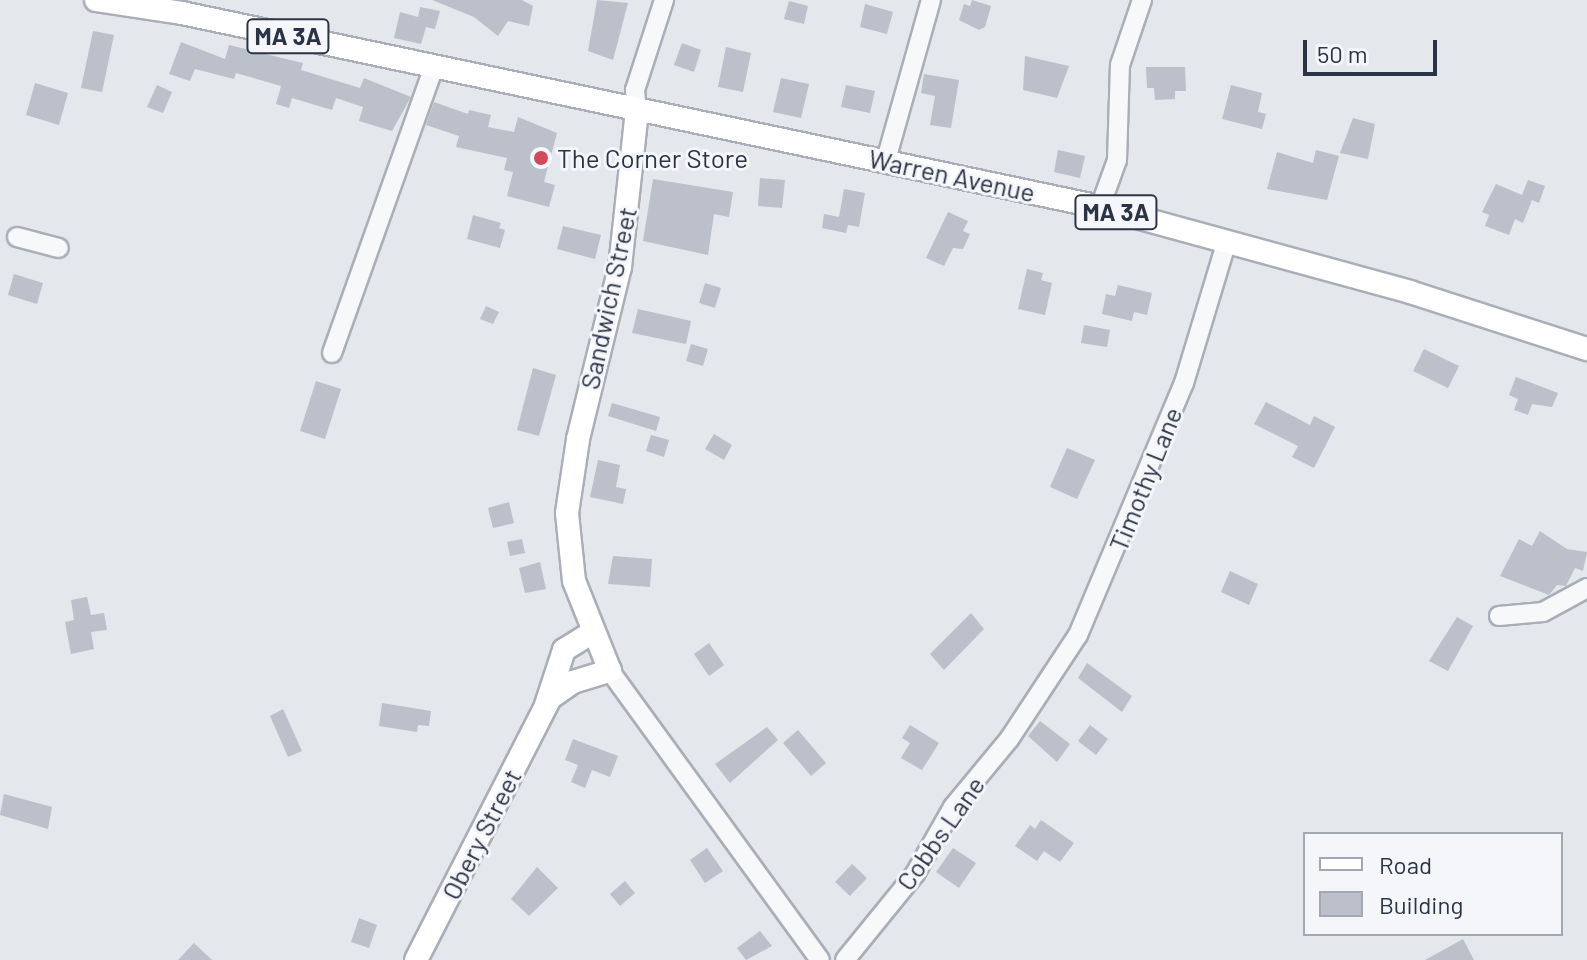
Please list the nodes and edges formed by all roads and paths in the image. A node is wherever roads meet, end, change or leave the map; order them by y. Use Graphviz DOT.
graph roads {
  1 [pos="96,0"];
  2 [pos="664,0"];
  3 [pos="931,0"];
  4 [pos="1142,0"];
  5 [pos="434,67"];
  6 [pos="637,110"];
  7 [pos="886,160"];
  8 [pos="1100,207"];
  9 [pos="17,237"];
  10 [pos="1227,241"];
  11 [pos="59,248"];
  12 [pos="1587,349"];
  13 [pos="332,353"];
  14 [pos="1587,588"];
  15 [pos="1499,616"];
  16 [pos="591,633"];
  17 [pos="610,671"];
  18 [pos="1033,704"];
  19 [pos="545,708"];
  20 [pos="416,960"];
  21 [pos="820,960"];
  22 [pos="845,960"];
  1 -- 5 [label="main road, MA 3A"];
  2 -- 6 [label="street"];
  3 -- 7 [label="street"];
  4 -- 8 [label="street"];
  5 -- 6 [label="main road, MA 3A"];
  5 -- 13 [label="street"];
  6 -- 7 [label="main road, Warren Avenue / MA 3A"];
  6 -- 16 [label="main road, Sandwich Street"];
  7 -- 8 [label="main road, Warren Avenue / MA 3A"];
  8 -- 10 [label="main road, Warren Avenue / MA 3A"];
  9 -- 11 [label="street"];
  10 -- 12 [label="main road, Warren Avenue / MA 3A"];
  10 -- 18 [label="street, Timothy Lane"];
  14 -- 15 [label="street"];
  16 -- 17 [label="main road, Sandwich Street"];
  16 -- 19 [label="main road, Obery Street"];
  17 -- 19 [label="main road, Obery Street"];
  17 -- 21 [label="street, Sandwich Street"];
  18 -- 22 [label="street, Cobbs Lane"];
  19 -- 20 [label="main road, Obery Street"];
}
